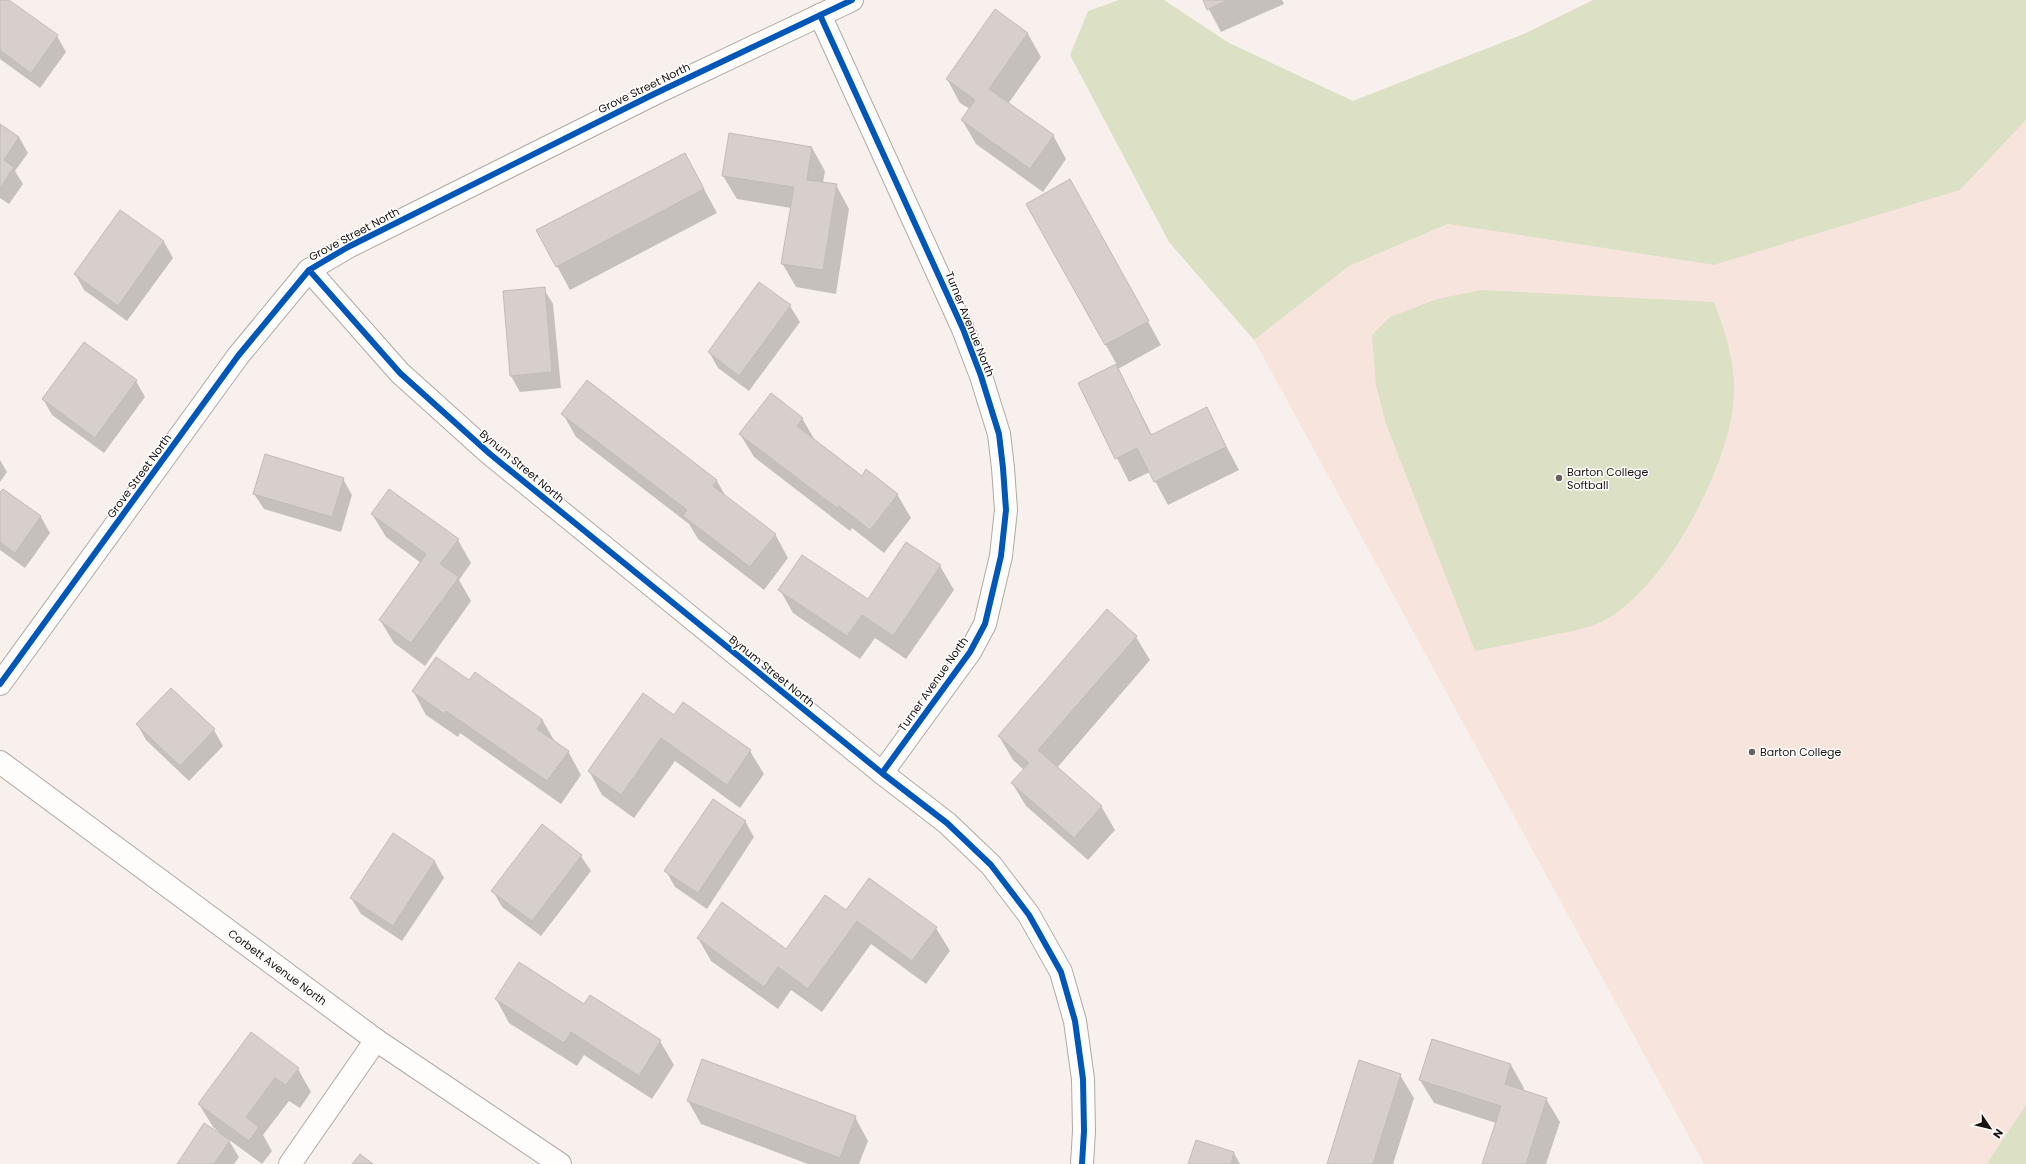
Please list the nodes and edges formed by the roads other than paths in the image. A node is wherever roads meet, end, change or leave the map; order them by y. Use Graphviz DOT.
graph roads {
  1 [pos="852,0"];
  2 [pos="820,15"];
  3 [pos="308,270"];
  4 [pos="0,684"];
  5 [pos="0,762"];
  6 [pos="882,773"];
  7 [pos="376,1040"];
  8 [pos="290,1164"];
  9 [pos="560,1164"];
  10 [pos="1082,1164"];
  1 -- 2 [label="street, Grove Street North"];
  2 -- 3 [label="street, Grove Street North"];
  2 -- 6 [label="street, Turner Avenue North"];
  3 -- 4 [label="street, Grove Street North"];
  3 -- 6 [label="street, Bynum Street North"];
  5 -- 7 [label="street, Corbett Avenue North"];
  6 -- 10 [label="street, Bynum Street North"];
  7 -- 8 [label="street"];
  7 -- 9 [label="street, Corbett Avenue North"];
}
